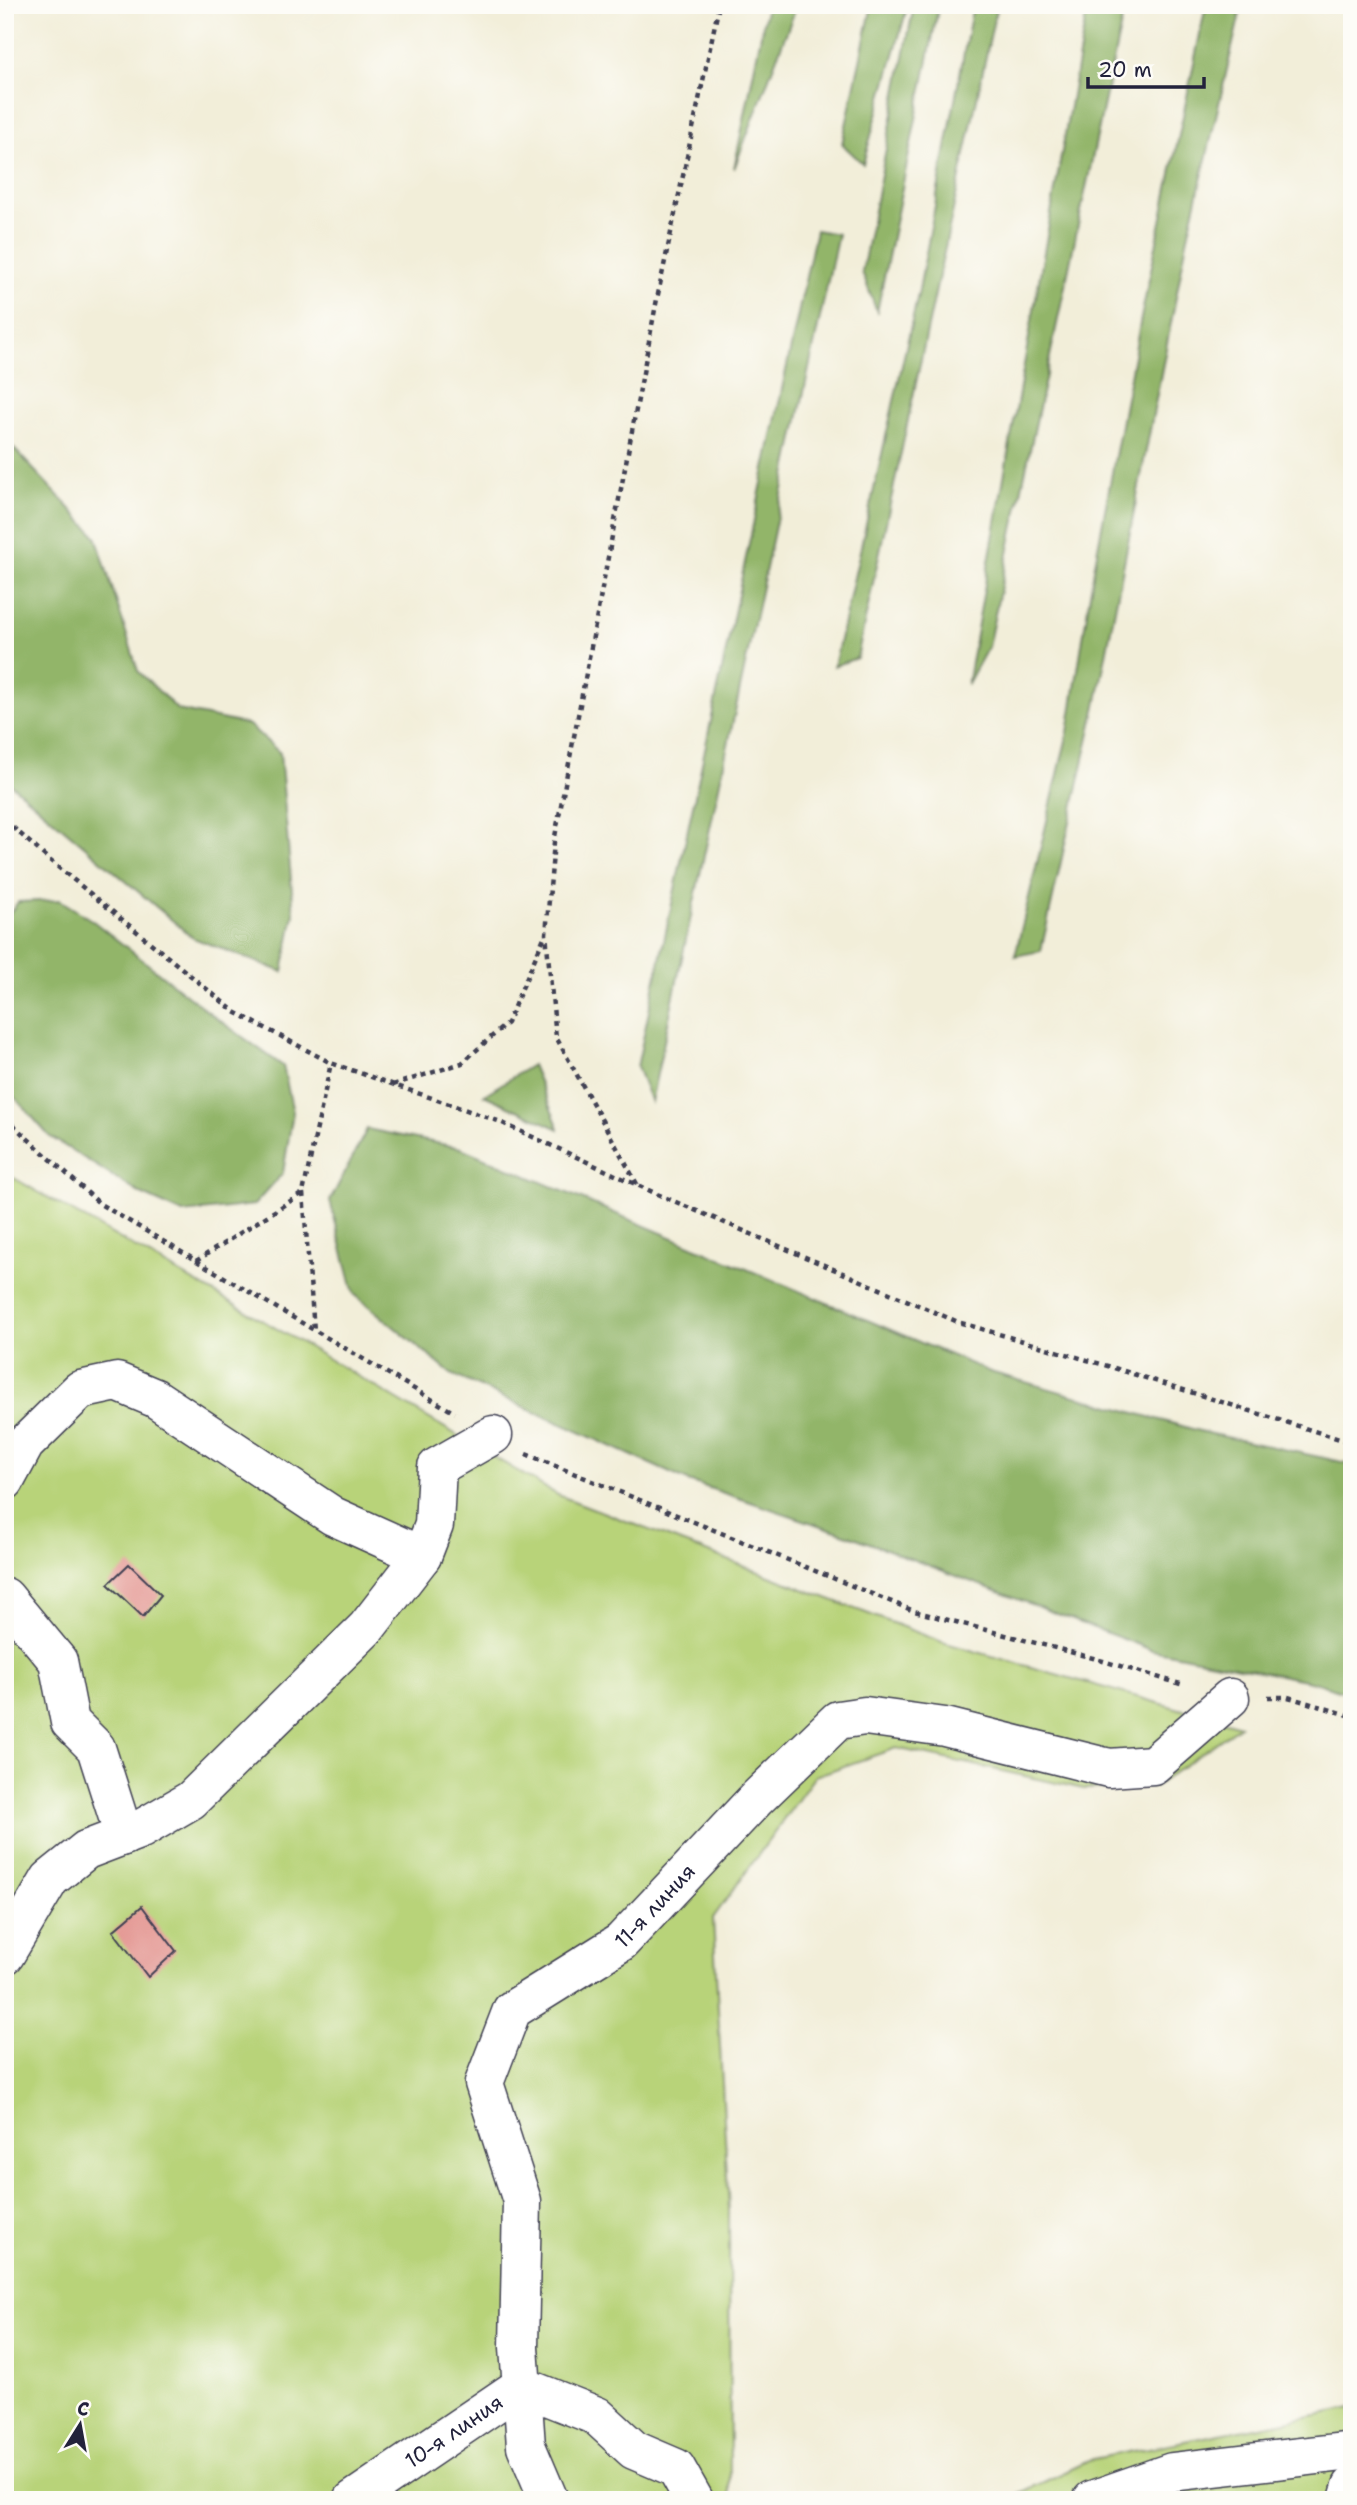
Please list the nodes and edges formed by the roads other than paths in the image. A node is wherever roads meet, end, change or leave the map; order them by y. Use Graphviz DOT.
graph roads {
  1 [pos="493,1435"];
  2 [pos="5,1481"];
  3 [pos="422,1556"];
  4 [pos="5,1597"];
  5 [pos="1230,1698"];
  6 [pos="124,1836"];
  7 [pos="5,1955"];
  8 [pos="522,2386"];
  9 [pos="1352,2451"];
  10 [pos="1352,2486"];
  11 [pos="353,2500"];
  12 [pos="549,2500"];
  13 [pos="694,2500"];
  14 [pos="1092,2500"];
  15 [pos="1348,2500"];
  1 -- 3 [label="street"];
  2 -- 3 [label="street"];
  3 -- 6 [label="street"];
  4 -- 6 [label="street"];
  5 -- 8 [label="street, 11-я линия"];
  6 -- 7 [label="street"];
  8 -- 11 [label="street, 10-я линия"];
  8 -- 12 [label="street, 11-я линия"];
  8 -- 13 [label="street"];
  9 -- 14 [label="street"];
  10 -- 15 [label="street"];
}
